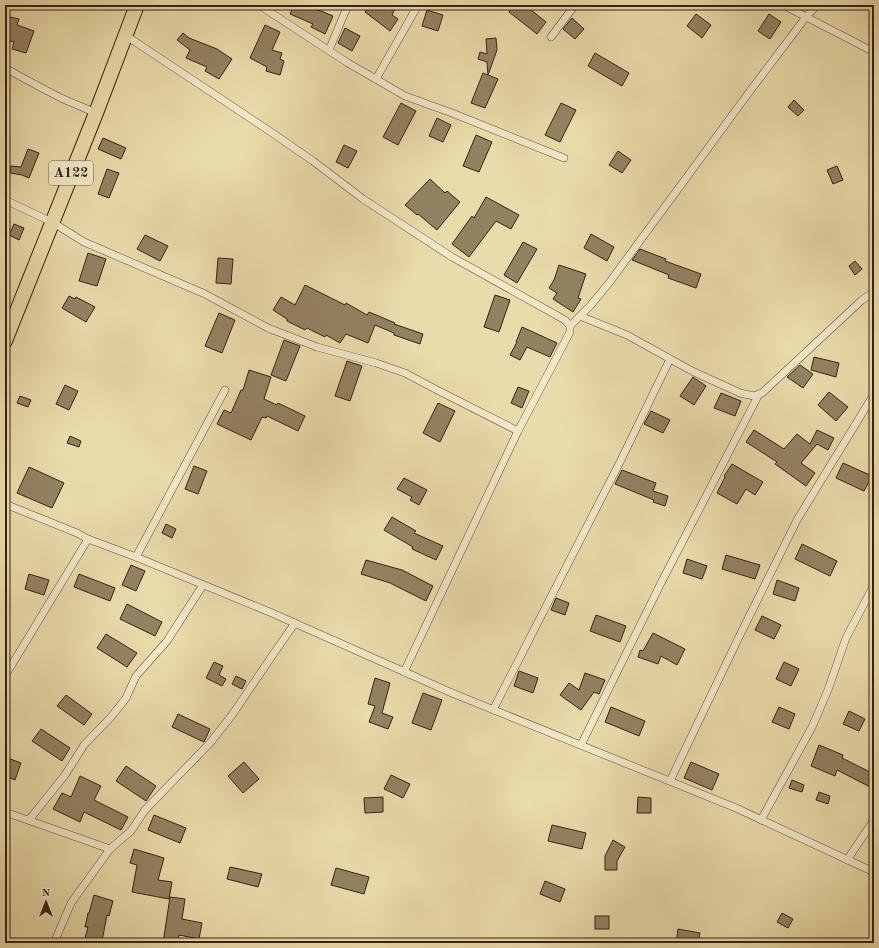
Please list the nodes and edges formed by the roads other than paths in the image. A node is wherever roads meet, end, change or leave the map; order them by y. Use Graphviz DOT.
graph roads {
  1 [pos="137,5"];
  2 [pos="259,5"];
  3 [pos="348,5"];
  4 [pos="418,5"];
  5 [pos="575,5"];
  6 [pos="783,5"];
  7 [pos="817,5"];
  8 [pos="806,17"];
  9 [pos="125,35"];
  10 [pos="551,37"];
  11 [pos="328,50"];
  12 [pos="874,52"];
  13 [pos="5,68"];
  14 [pos="376,79"];
  15 [pos="96,113"];
  16 [pos="564,158"];
  17 [pos="5,200"];
  18 [pos="52,222"];
  19 [pos="874,292"];
  20 [pos="580,316"];
  21 [pos="570,326"];
  22 [pos="5,341"];
  23 [pos="670,359"];
  24 [pos="225,390"];
  25 [pos="759,394"];
  26 [pos="874,394"];
  27 [pos="518,431"];
  28 [pos="5,504"];
  29 [pos="88,539"];
  30 [pos="136,556"];
  31 [pos="203,585"];
  32 [pos="874,585"];
  33 [pos="295,623"];
  34 [pos="404,672"];
  35 [pos="5,676"];
  36 [pos="493,710"];
  37 [pos="581,745"];
  38 [pos="670,781"];
  39 [pos="5,812"];
  40 [pos="28,820"];
  41 [pos="761,820"];
  42 [pos="874,820"];
  43 [pos="110,849"];
  44 [pos="847,860"];
  45 [pos="874,872"];
  46 [pos="5,940"];
  47 [pos="10,943"];
  48 [pos="54,943"];
  1 -- 9 [label="highway, A122"];
  2 -- 11 [label="street"];
  3 -- 11 [label="street"];
  4 -- 14 [label="street"];
  5 -- 10 [label="street"];
  6 -- 8 [label="street"];
  7 -- 8 [label="street"];
  8 -- 12 [label="street"];
  8 -- 20 [label="street"];
  9 -- 15 [label="highway, A122"];
  9 -- 21 [label="street"];
  11 -- 14 [label="street"];
  13 -- 15 [label="street"];
  14 -- 16 [label="street"];
  15 -- 18 [label="highway, A122"];
  17 -- 18 [label="street"];
  18 -- 22 [label="highway, A122"];
  18 -- 27 [label="street"];
  19 -- 25 [label="street"];
  20 -- 21 [label="street"];
  20 -- 23 [label="street"];
  21 -- 27 [label="street"];
  23 -- 25 [label="street"];
  23 -- 36 [label="street"];
  24 -- 30 [label="street"];
  25 -- 37 [label="street"];
  26 -- 38 [label="street"];
  27 -- 34 [label="street"];
  28 -- 29 [label="street"];
  29 -- 30 [label="street"];
  29 -- 35 [label="street"];
  30 -- 31 [label="street"];
  31 -- 33 [label="street"];
  31 -- 40 [label="street"];
  32 -- 41 [label="street"];
  33 -- 34 [label="street"];
  33 -- 43 [label="street"];
  34 -- 36 [label="street"];
  36 -- 37 [label="street"];
  37 -- 38 [label="street"];
  38 -- 41 [label="street"];
  39 -- 40 [label="street"];
  40 -- 43 [label="street"];
  41 -- 44 [label="street"];
  42 -- 44 [label="street"];
  43 -- 48 [label="street"];
  44 -- 45 [label="street"];
  46 -- 47 [label="street"];
}
